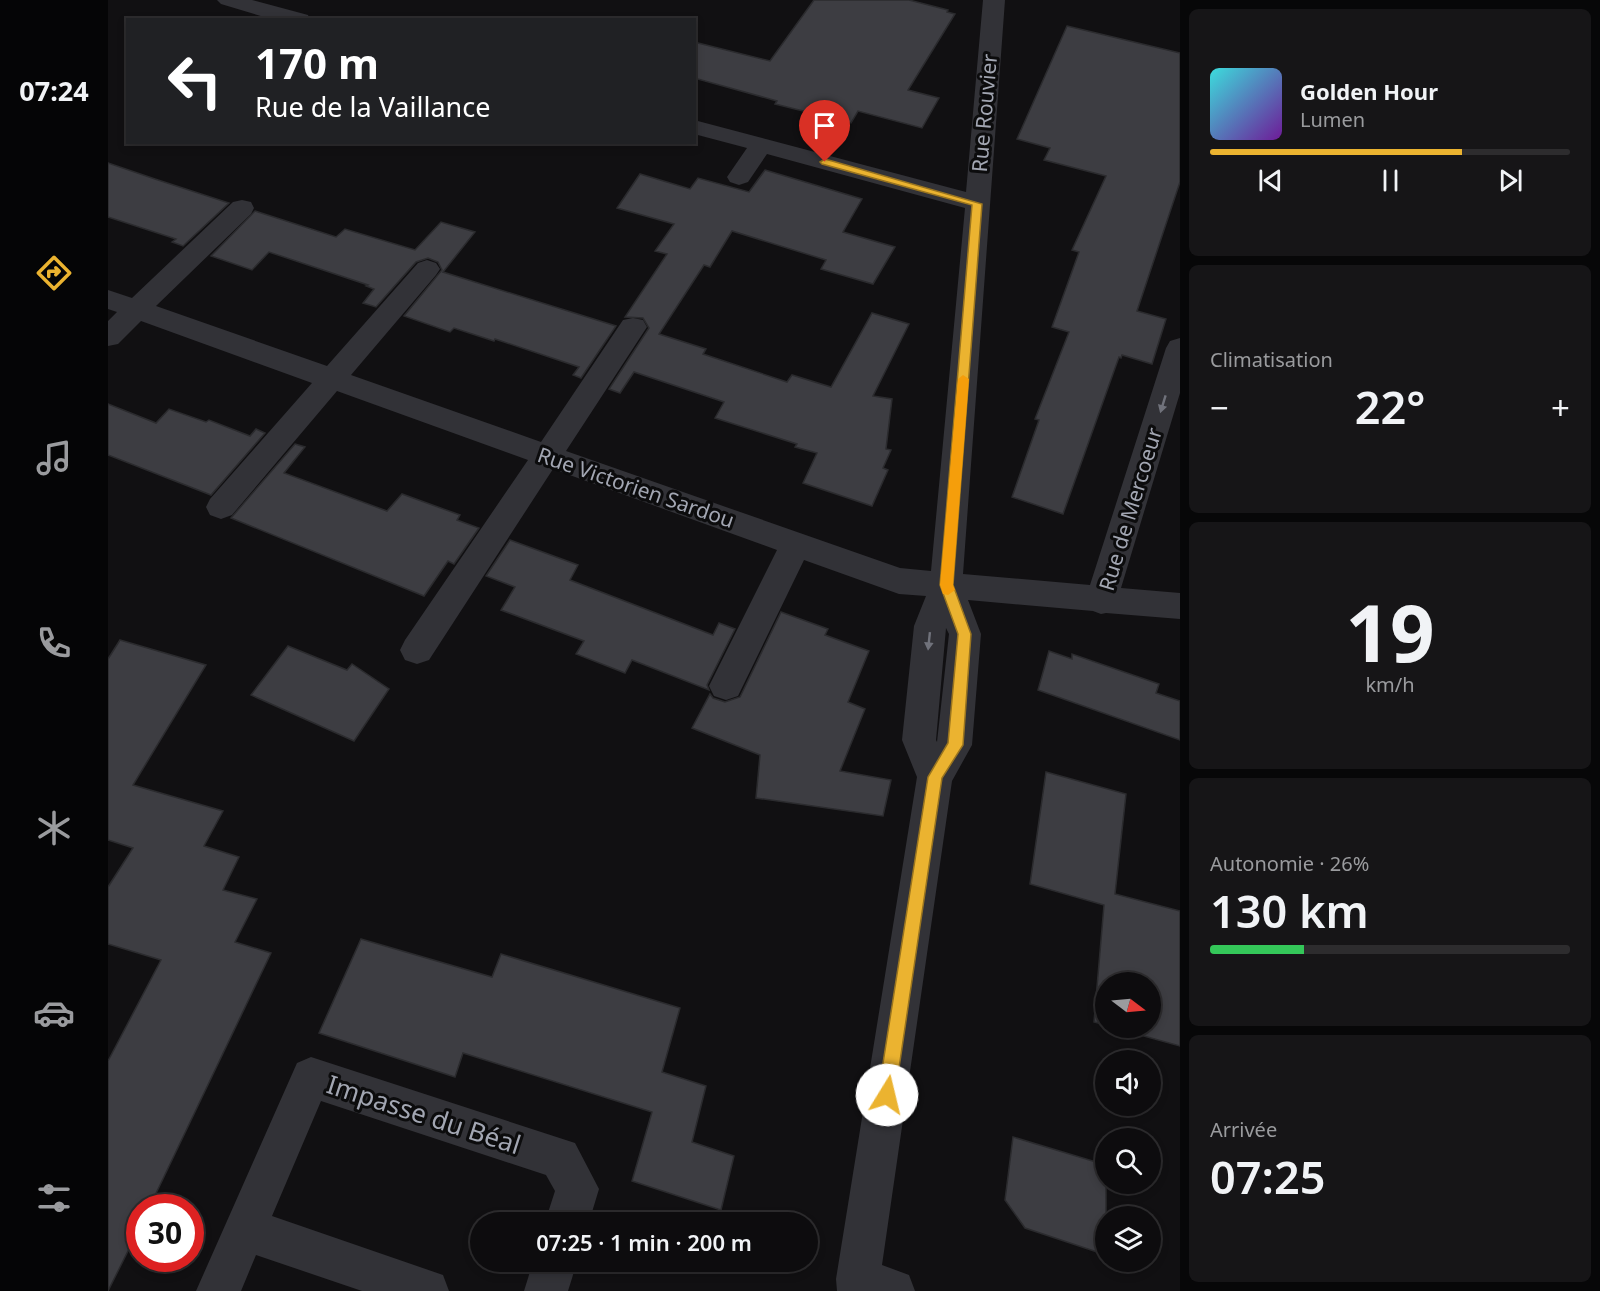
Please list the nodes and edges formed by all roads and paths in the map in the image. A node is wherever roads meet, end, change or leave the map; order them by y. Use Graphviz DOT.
graph roads {
  1 [pos="228,0"];
  2 [pos="993,0"];
  3 [pos="253,3"];
  4 [pos="234,18"];
  5 [pos="294,18"];
  6 [pos="696,128"];
  7 [pos="760,145"];
  8 [pos="739,177"];
  9 [pos="977,204"];
  10 [pos="242,208"];
  11 [pos="427,269"];
  12 [pos="108,299"];
  13 [pos="137,309"];
  14 [pos="633,327"];
  15 [pos="108,337"];
  16 [pos="1180,348"];
  17 [pos="332,379"];
  18 [pos="546,455"];
  19 [pos="221,507"];
  20 [pos="796,544"];
  21 [pos="946,585"];
  22 [pos="1101,601"];
  23 [pos="1180,606"];
  24 [pos="417,650"];
  25 [pos="726,686"];
  26 [pos="570,1212"];
  27 [pos="245,1229"];
  28 [pos="552,1272"];
  29 [pos="865,1288"];
  30 [pos="218,1291"];
  31 [pos="427,1291"];
  32 [pos="546,1291"];
  1 -- 3 [label="street"];
  2 -- 9 [label="street, Rue Rouvier"];
  3 -- 4 [label="street"];
  3 -- 5 [label="street"];
  6 -- 7 [label="street"];
  7 -- 8 [label="street"];
  7 -- 9 [label="street"];
  9 -- 21 [label="street, Rue Rouvier"];
  10 -- 13 [label="street"];
  11 -- 17 [label="street"];
  12 -- 13 [label="street, Rue Victorien Sardou"];
  13 -- 15 [label="street"];
  13 -- 17 [label="street, Rue Victorien Sardou"];
  14 -- 18 [label="street"];
  16 -- 22 [label="street, Rue de Mercoeur, one-way"];
  17 -- 18 [label="street, Rue Victorien Sardou"];
  17 -- 19 [label="street"];
  18 -- 20 [label="street, Rue Victorien Sardou"];
  18 -- 24 [label="street"];
  20 -- 21 [label="street, Rue Victorien Sardou"];
  20 -- 25 [label="street"];
  21 -- 22 [label="street, Rue Victorien Sardou"];
  21 -- 29 [label="street, Rue Rouvier"];
  22 -- 23 [label="street, Rue Victorien Sardou"];
  26 -- 27 [label="street, Impasse du Béal"];
  27 -- 30 [label="street, Impasse du Béal"];
  27 -- 31 [label="street"];
  28 -- 32 [label="street"];
}
